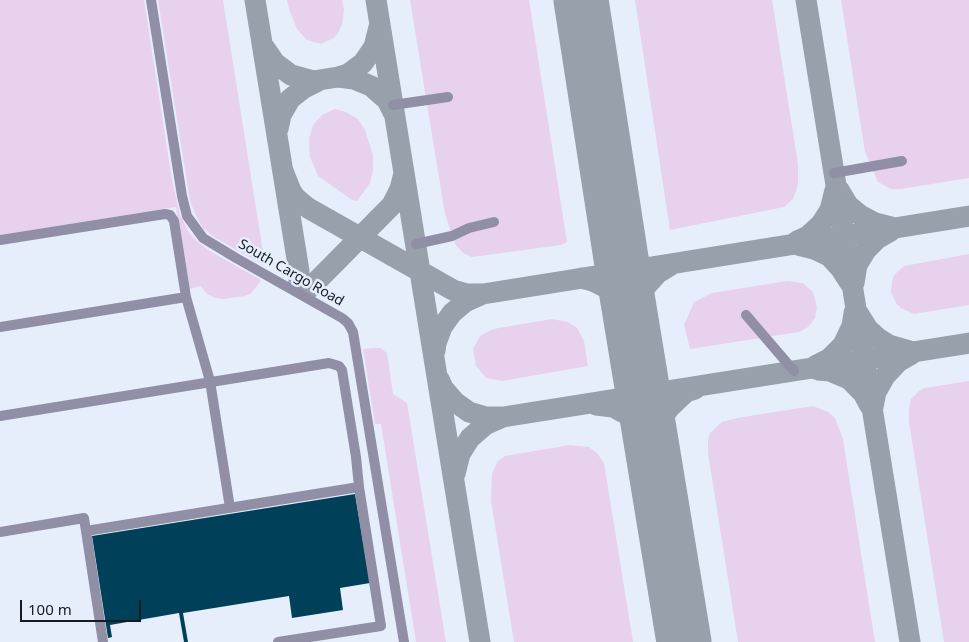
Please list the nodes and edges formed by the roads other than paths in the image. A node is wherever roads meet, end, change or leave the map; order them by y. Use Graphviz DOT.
graph roads {
  1 [pos="151,0"];
  2 [pos="448,97"];
  3 [pos="393,106"];
  4 [pos="902,161"];
  5 [pos="834,173"];
  6 [pos="494,222"];
  7 [pos="0,240"];
  8 [pos="416,244"];
  9 [pos="186,297"];
  10 [pos="746,315"];
  11 [pos="0,327"];
  12 [pos="794,371"];
  13 [pos="210,381"];
  14 [pos="0,416"];
  15 [pos="373,454"];
  16 [pos="356,456"];
  17 [pos="358,487"];
  18 [pos="230,508"];
  19 [pos="86,531"];
  20 [pos="0,532"];
  21 [pos="103,642"];
  22 [pos="278,642"];
  23 [pos="404,642"];
  1 -- 15 [label="lane, South Cargo Road"];
  2 -- 3 [label="lane"];
  4 -- 5 [label="lane"];
  6 -- 8 [label="lane"];
  7 -- 9 [label="lane"];
  9 -- 11 [label="lane"];
  9 -- 13 [label="lane"];
  10 -- 12 [label="lane"];
  13 -- 14 [label="lane"];
  13 -- 16 [label="lane"];
  13 -- 18 [label="lane"];
  15 -- 16 [label="lane"];
  15 -- 23 [label="lane, South Cargo Road"];
  16 -- 17 [label="lane"];
  17 -- 18 [label="lane"];
  17 -- 22 [label="lane"];
  18 -- 19 [label="lane"];
  19 -- 20 [label="lane"];
  19 -- 21 [label="lane"];
}
